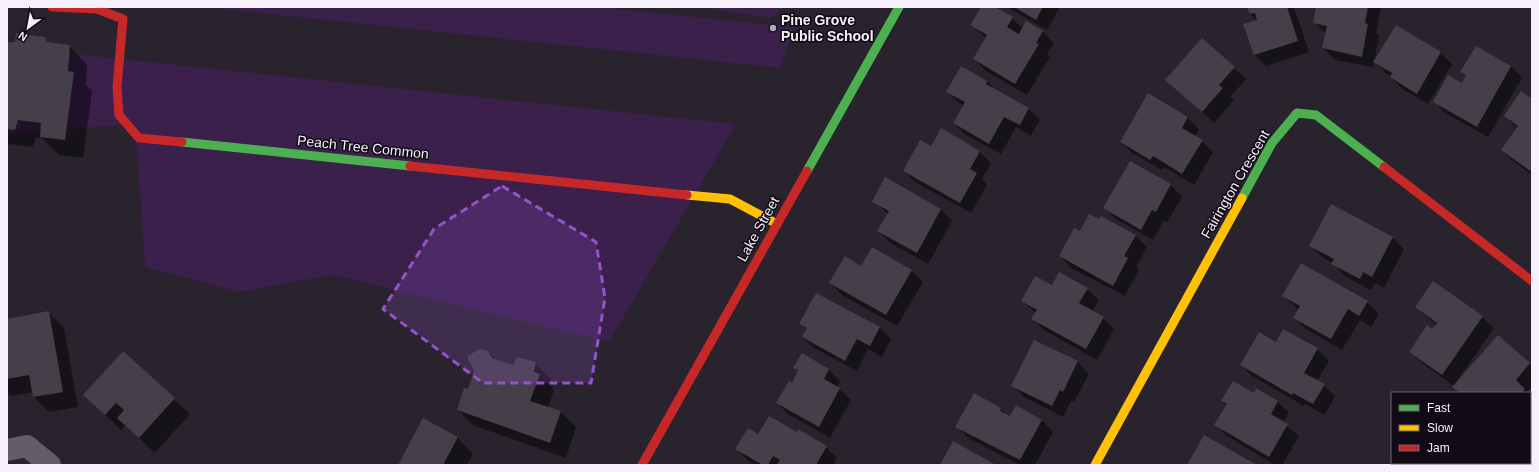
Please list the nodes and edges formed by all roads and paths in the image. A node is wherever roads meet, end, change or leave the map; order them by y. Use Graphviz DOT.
graph roads {
  1 [pos="52,7"];
  2 [pos="898,7"];
  3 [pos="777,224"];
  4 [pos="1532,281"];
  5 [pos="7,450"];
  6 [pos="50,465"];
  7 [pos="642,465"];
  8 [pos="1095,465"];
  1 -- 3 [label="street, Peach Tree Common"];
  2 -- 3 [label="street, Lake Street"];
  3 -- 7 [label="street, Lake Street"];
  4 -- 8 [label="street, Fairington Crescent"];
  5 -- 6 [label="street"];
}
